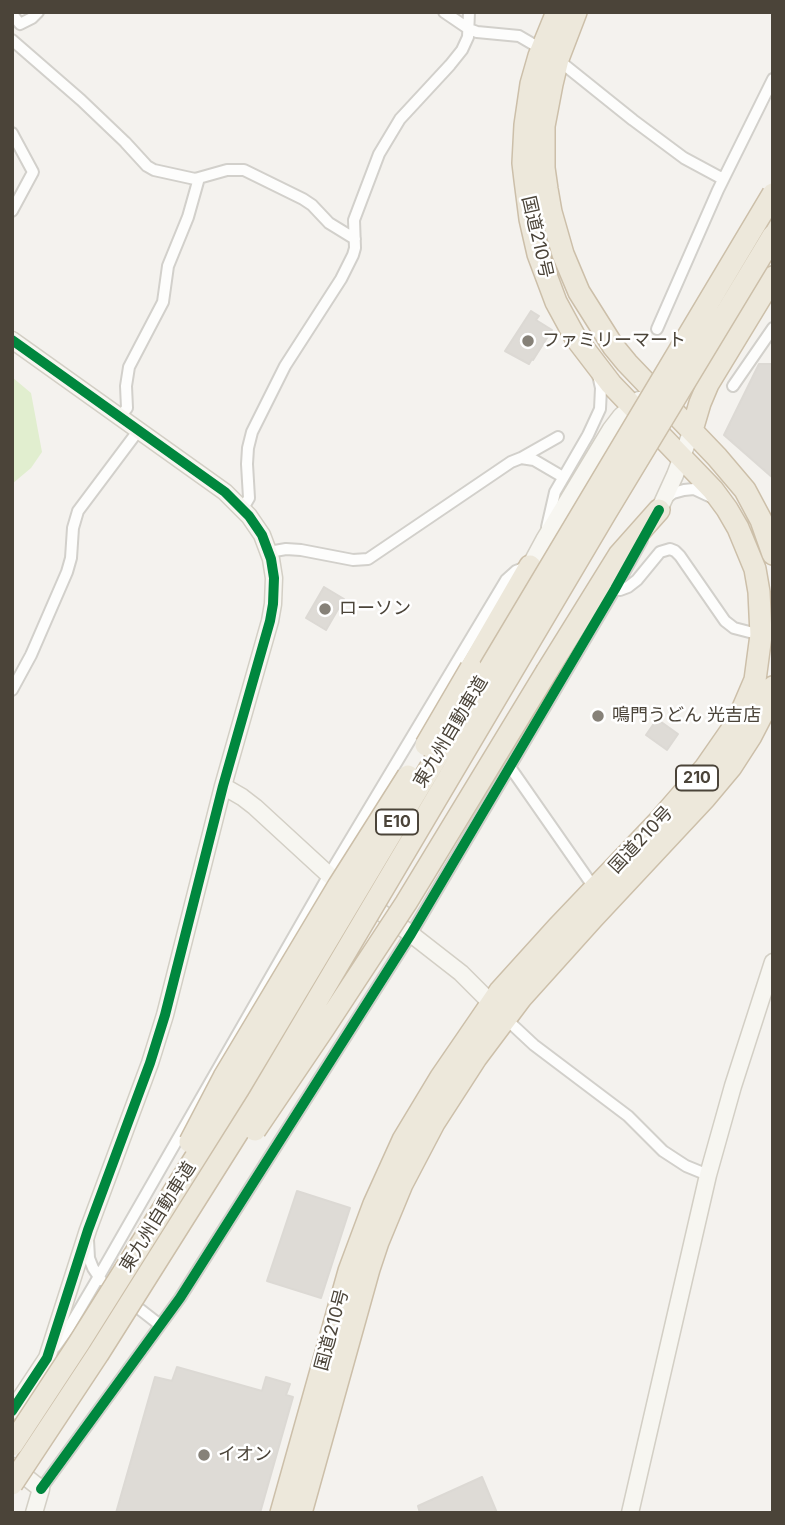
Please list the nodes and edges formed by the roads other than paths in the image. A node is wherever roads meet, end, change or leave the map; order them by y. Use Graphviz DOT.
graph roads {
  1 [pos="38,12"];
  2 [pos="444,12"];
  3 [pos="469,12"];
  4 [pos="557,12"];
  5 [pos="576,12"];
  6 [pos="12,15"];
  7 [pos="469,29"];
  8 [pos="12,40"];
  9 [pos="550,54"];
  10 [pos="773,79"];
  11 [pos="12,133"];
  12 [pos="199,178"];
  13 [pos="723,179"];
  14 [pos="773,194"];
  15 [pos="12,211"];
  16 [pos="773,217"];
  17 [pos="773,236"];
  18 [pos="355,239"];
  19 [pos="773,277"];
  20 [pos="773,328"];
  21 [pos="657,330"];
  22 [pos="12,340"];
  23 [pos="613,346"];
  24 [pos="701,346"];
  25 [pos="594,362"];
  26 [pos="733,386"];
  27 [pos="653,390"];
  28 [pos="638,412"];
  29 [pos="120,418"];
  30 [pos="686,424"];
  31 [pos="138,431"];
  32 [pos="558,437"];
  33 [pos="682,457"];
  34 [pos="521,458"];
  35 [pos="563,477"];
  36 [pos="661,505"];
  37 [pos="727,509"];
  38 [pos="242,510"];
  39 [pos="544,540"];
  40 [pos="269,552"];
  41 [pos="773,554"];
  42 [pos="530,566"];
  43 [pos="615,589"];
  44 [pos="761,635"];
  45 [pos="773,687"];
  46 [pos="12,690"];
  47 [pos="510,767"];
  48 [pos="223,786"];
  49 [pos="329,875"];
  50 [pos="595,889"];
  51 [pos="411,934"];
  52 [pos="773,962"];
  53 [pos="498,1011"];
  54 [pos="708,1175"];
  55 [pos="88,1230"];
  56 [pos="98,1278"];
  57 [pos="160,1325"];
  58 [pos="79,1343"];
  59 [pos="47,1358"];
  60 [pos="12,1411"];
  61 [pos="49,1430"];
  62 [pos="12,1445"];
  63 [pos="12,1466"];
  64 [pos="12,1484"];
  65 [pos="41,1489"];
  66 [pos="34,1513"];
  67 [pos="281,1513"];
  68 [pos="301,1513"];
  69 [pos="630,1513"];
  1 -- 6 [label="street"];
  2 -- 7 [label="street"];
  3 -- 7 [label="street"];
  4 -- 9 [label="highway, 国道210号 / 210"];
  5 -- 9 [label="highway, 国道210号 / 210"];
  7 -- 9 [label="street"];
  7 -- 18 [label="street"];
  8 -- 12 [label="street"];
  9 -- 13 [label="street"];
  9 -- 23 [label="highway, 国道210号 / 210"];
  9 -- 25 [label="highway, 国道210号 / 210"];
  10 -- 13 [label="street"];
  11 -- 15 [label="street"];
  12 -- 18 [label="street"];
  12 -- 29 [label="street"];
  13 -- 21 [label="street"];
  14 -- 58 [label="highway, 東九州自動車道 / E10, bridge"];
  16 -- 24 [label="highway"];
  17 -- 61 [label="highway, 東九州自動車道 / E10, bridge"];
  18 -- 38 [label="street"];
  19 -- 30 [label="highway"];
  20 -- 26 [label="street"];
  22 -- 29 [label="street"];
  23 -- 24 [label="highway"];
  23 -- 27 [label="highway, 国道210号 / 210"];
  24 -- 27 [label="highway"];
  25 -- 28 [label="highway, 国道210号 / 210"];
  25 -- 35 [label="street"];
  27 -- 28 [label="street"];
  27 -- 30 [label="highway, 国道210号 / 210"];
  28 -- 30 [label="highway"];
  28 -- 33 [label="highway, 国道210号 / 210"];
  28 -- 39 [label="street"];
  29 -- 31 [label="street"];
  30 -- 33 [label="street"];
  30 -- 41 [label="highway, 国道210号 / 210"];
  31 -- 38 [label="street"];
  31 -- 46 [label="street"];
  32 -- 34 [label="street"];
  33 -- 36 [label="street"];
  33 -- 37 [label="highway, 国道210号 / 210"];
  34 -- 35 [label="street"];
  34 -- 40 [label="street"];
  35 -- 39 [label="street"];
  36 -- 37 [label="street"];
  36 -- 43 [label="street"];
  36 -- 61 [label="highway, bridge"];
  37 -- 44 [label="highway, 国道210号 / 210"];
  38 -- 40 [label="street"];
  39 -- 42 [label="street"];
  40 -- 48 [label="street"];
  42 -- 49 [label="street"];
  42 -- 58 [label="highway, bridge"];
  43 -- 44 [label="street"];
  43 -- 47 [label="street"];
  44 -- 50 [label="highway, 国道210号 / 210"];
  45 -- 53 [label="highway, 国道210号 / 210"];
  47 -- 50 [label="street"];
  47 -- 51 [label="street"];
  48 -- 49 [label="street"];
  48 -- 55 [label="street"];
  49 -- 51 [label="street"];
  49 -- 56 [label="street"];
  50 -- 53 [label="highway, 国道210号 / 210"];
  51 -- 53 [label="street"];
  51 -- 57 [label="street"];
  52 -- 54 [label="street"];
  53 -- 54 [label="street"];
  53 -- 67 [label="highway, 国道210号 / 210"];
  53 -- 68 [label="highway, 国道210号 / 210"];
  54 -- 69 [label="street"];
  55 -- 56 [label="street"];
  55 -- 59 [label="street"];
  56 -- 57 [label="street"];
  56 -- 59 [label="street"];
  57 -- 65 [label="street"];
  58 -- 62 [label="highway, 東九州自動車道 / E10, bridge"];
  59 -- 60 [label="street"];
  61 -- 64 [label="highway, 東九州自動車道 / E10, bridge"];
  63 -- 65 [label="street"];
  65 -- 66 [label="street"];
}
